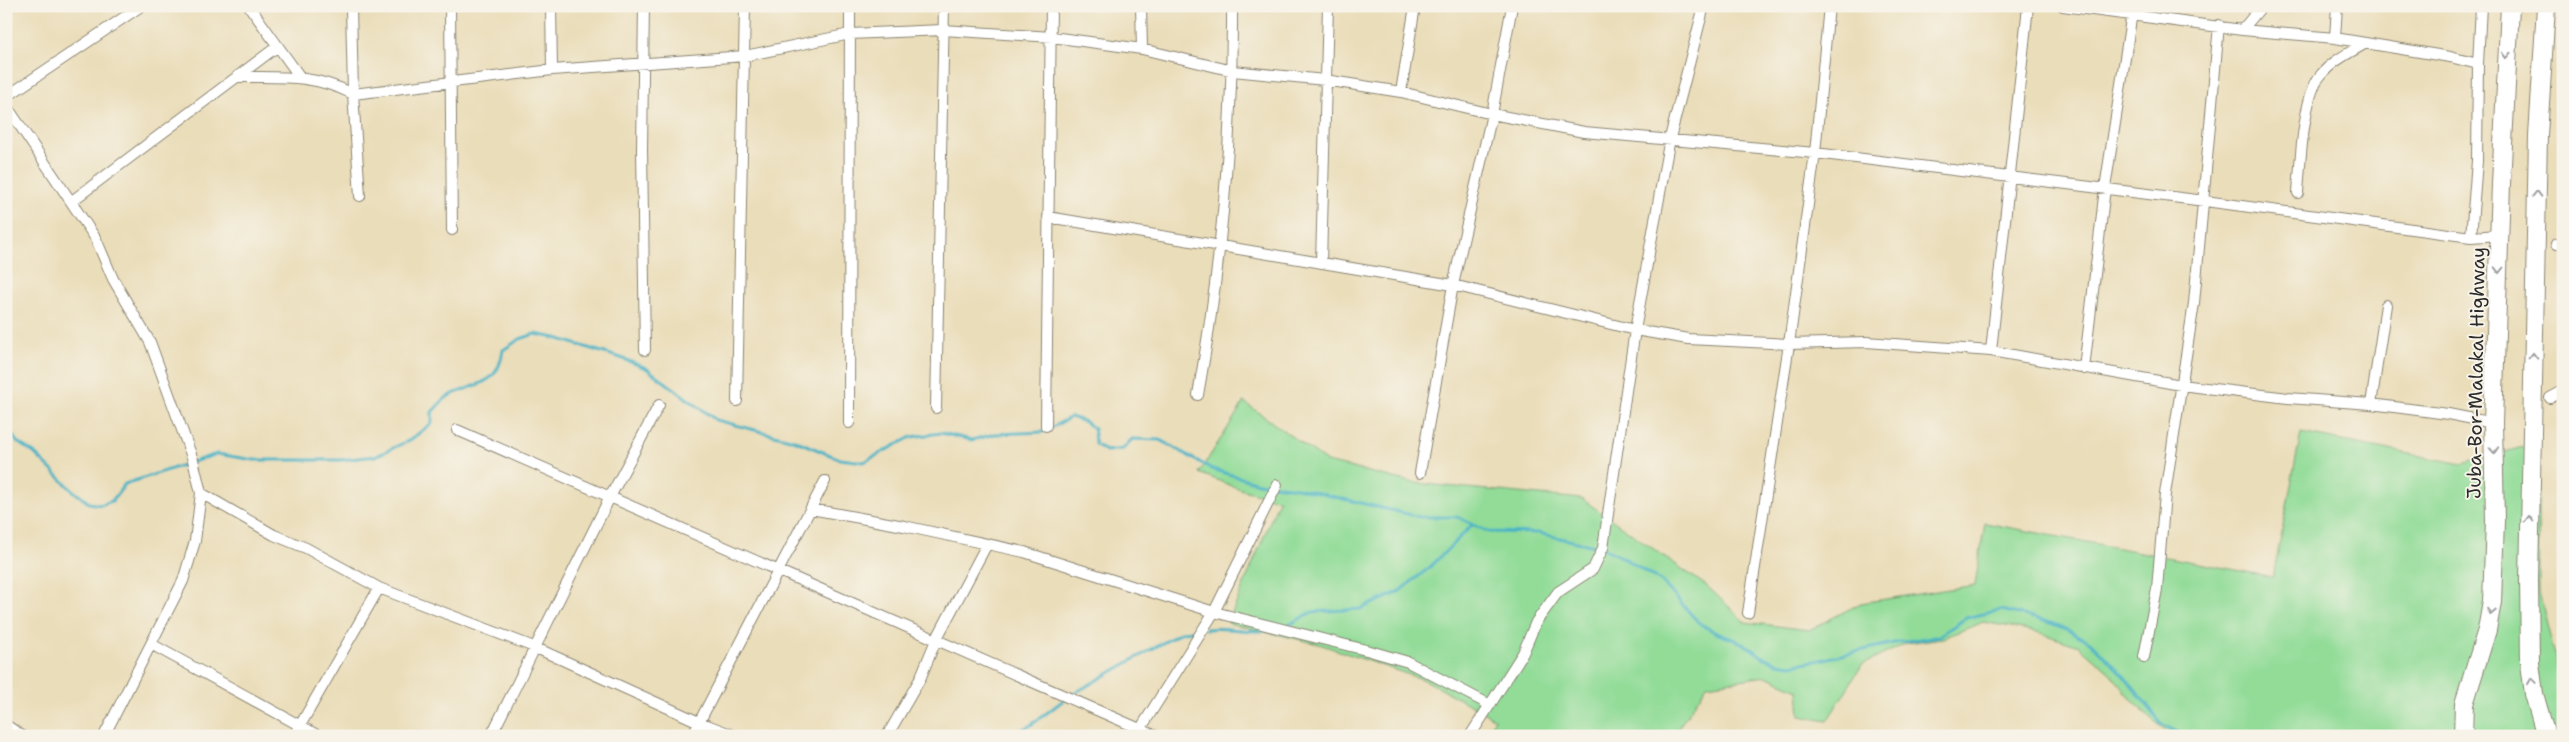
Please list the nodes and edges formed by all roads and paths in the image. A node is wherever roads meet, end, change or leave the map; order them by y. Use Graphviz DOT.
graph roads {
  1 [pos="141,6"];
  2 [pos="249,6"];
  3 [pos="351,6"];
  4 [pos="450,6"];
  5 [pos="551,6"];
  6 [pos="644,6"];
  7 [pos="745,6"];
  8 [pos="850,6"];
  9 [pos="944,6"];
  10 [pos="1052,6"];
  11 [pos="1141,6"];
  12 [pos="1232,6"];
  13 [pos="1328,6"];
  14 [pos="1415,6"];
  15 [pos="1512,6"];
  16 [pos="1704,6"];
  17 [pos="1829,6"];
  18 [pos="2028,6"];
  19 [pos="2063,6"];
  20 [pos="2262,6"];
  21 [pos="2337,6"];
  22 [pos="2481,6"];
  23 [pos="2510,6"];
  24 [pos="2546,6"];
  25 [pos="2133,11"];
  26 [pos="2219,25"];
  27 [pos="943,30"];
  28 [pos="2242,30"];
  29 [pos="850,34"];
  30 [pos="1052,37"];
  31 [pos="2335,38"];
  32 [pos="2366,43"];
  33 [pos="278,46"];
  34 [pos="1142,49"];
  35 [pos="745,56"];
  36 [pos="645,62"];
  37 [pos="2478,64"];
  38 [pos="552,70"];
  39 [pos="1233,70"];
  40 [pos="238,76"];
  41 [pos="300,76"];
  42 [pos="1326,80"];
  43 [pos="451,82"];
  44 [pos="1401,92"];
  45 [pos="353,94"];
  46 [pos="6,97"];
  47 [pos="6,105"];
  48 [pos="1492,114"];
  49 [pos="1670,138"];
  50 [pos="1815,153"];
  51 [pos="2009,177"];
  52 [pos="2105,188"];
  53 [pos="2298,193"];
  54 [pos="360,196"];
  55 [pos="72,201"];
  56 [pos="2205,201"];
  57 [pos="1048,217"];
  58 [pos="452,230"];
  59 [pos="2499,235"];
  60 [pos="2470,237"];
  61 [pos="1221,246"];
  62 [pos="1321,263"];
  63 [pos="1454,285"];
  64 [pos="2386,305"];
  65 [pos="1634,330"];
  66 [pos="1790,344"];
  67 [pos="645,350"];
  68 [pos="1991,351"];
  69 [pos="2084,369"];
  70 [pos="2181,385"];
  71 [pos="2563,392"];
  72 [pos="1198,395"];
  73 [pos="2550,398"];
  74 [pos="737,401"];
  75 [pos="2371,404"];
  76 [pos="659,405"];
  77 [pos="936,408"];
  78 [pos="849,423"];
  79 [pos="2493,423"];
  80 [pos="1046,426"];
  81 [pos="457,430"];
  82 [pos="1420,473"];
  83 [pos="825,481"];
  84 [pos="1277,485"];
  85 [pos="201,493"];
  86 [pos="610,497"];
  87 [pos="811,509"];
  88 [pos="987,544"];
  89 [pos="778,571"];
  90 [pos="380,588"];
  91 [pos="1214,612"];
  92 [pos="1748,613"];
  93 [pos="936,640"];
  94 [pos="151,644"];
  95 [pos="534,647"];
  96 [pos="2144,657"];
  97 [pos="1490,704"];
  98 [pos="699,722"];
  99 [pos="6,725"];
  100 [pos="299,725"];
  101 [pos="1138,732"];
  102 [pos="2545,732"];
  103 [pos="22,736"];
  104 [pos="104,736"];
  105 [pos="294,736"];
  106 [pos="319,736"];
  107 [pos="491,736"];
  108 [pos="692,736"];
  109 [pos="736,736"];
  110 [pos="886,736"];
  111 [pos="1156,736"];
  112 [pos="1470,736"];
  113 [pos="2463,736"];
  1 -- 46 [label="street"];
  2 -- 33 [label="street"];
  3 -- 45 [label="street"];
  4 -- 43 [label="street"];
  5 -- 38 [label="street"];
  6 -- 36 [label="street"];
  7 -- 35 [label="street"];
  8 -- 29 [label="street"];
  9 -- 27 [label="street"];
  10 -- 30 [label="street"];
  11 -- 34 [label="street"];
  12 -- 39 [label="street"];
  13 -- 42 [label="street"];
  14 -- 44 [label="street"];
  15 -- 48 [label="street"];
  16 -- 49 [label="street"];
  17 -- 50 [label="street"];
  18 -- 51 [label="street"];
  19 -- 25 [label="street"];
  20 -- 28 [label="street"];
  21 -- 31 [label="street"];
  22 -- 37 [label="street"];
  23 -- 59 [label="highway, Juba-Bor-Malakal Highway, one-way"];
  102 -- 24 [label="highway, one-way"];
  25 -- 26 [label="street"];
  25 -- 52 [label="street"];
  26 -- 28 [label="street"];
  26 -- 56 [label="street"];
  27 -- 29 [label="street"];
  27 -- 30 [label="street"];
  27 -- 77 [label="street"];
  28 -- 31 [label="street"];
  29 -- 35 [label="street"];
  29 -- 78 [label="street"];
  30 -- 34 [label="street"];
  30 -- 57 [label="street"];
  31 -- 32 [label="street"];
  32 -- 37 [label="street"];
  32 -- 53 [label="street"];
  33 -- 40 [label="street"];
  33 -- 41 [label="street"];
  34 -- 39 [label="street"];
  35 -- 36 [label="street"];
  35 -- 74 [label="street"];
  36 -- 38 [label="street"];
  36 -- 67 [label="street"];
  37 -- 60 [label="street"];
  38 -- 43 [label="street"];
  39 -- 42 [label="street"];
  39 -- 61 [label="street"];
  40 -- 41 [label="street"];
  40 -- 55 [label="street"];
  41 -- 45 [label="street"];
  42 -- 44 [label="street"];
  42 -- 62 [label="street"];
  43 -- 45 [label="street"];
  43 -- 58 [label="street"];
  44 -- 48 [label="street"];
  45 -- 54 [label="street"];
  47 -- 55 [label="street"];
  48 -- 49 [label="street"];
  48 -- 63 [label="street"];
  49 -- 50 [label="street"];
  49 -- 65 [label="street"];
  50 -- 51 [label="street"];
  50 -- 66 [label="street"];
  51 -- 52 [label="street"];
  51 -- 68 [label="street"];
  52 -- 56 [label="street"];
  52 -- 69 [label="street"];
  55 -- 85 [label="street"];
  56 -- 60 [label="street"];
  56 -- 70 [label="street"];
  57 -- 61 [label="street"];
  57 -- 80 [label="street"];
  59 -- 60 [label="street"];
  59 -- 79 [label="highway, Juba-Bor-Malakal Highway, one-way"];
  61 -- 62 [label="street"];
  61 -- 72 [label="street"];
  62 -- 63 [label="street"];
  63 -- 65 [label="street"];
  63 -- 82 [label="street"];
  64 -- 75 [label="street"];
  65 -- 66 [label="street"];
  65 -- 97 [label="street"];
  66 -- 68 [label="street"];
  66 -- 92 [label="street"];
  68 -- 69 [label="street"];
  69 -- 70 [label="street"];
  70 -- 75 [label="street"];
  70 -- 96 [label="street"];
  71 -- 73 [label="street"];
  75 -- 79 [label="street"];
  76 -- 86 [label="street"];
  79 -- 113 [label="highway, Juba-Bor-Malakal Highway, one-way"];
  81 -- 86 [label="street"];
  83 -- 87 [label="street"];
  84 -- 91 [label="street"];
  85 -- 90 [label="street"];
  85 -- 94 [label="street"];
  86 -- 89 [label="street"];
  86 -- 95 [label="street"];
  87 -- 88 [label="street"];
  87 -- 89 [label="street"];
  88 -- 91 [label="street"];
  88 -- 93 [label="street"];
  89 -- 93 [label="street"];
  89 -- 98 [label="street"];
  90 -- 95 [label="street"];
  90 -- 100 [label="street"];
  91 -- 97 [label="street"];
  91 -- 101 [label="street"];
  93 -- 101 [label="street"];
  93 -- 110 [label="street"];
  94 -- 100 [label="street"];
  94 -- 104 [label="street"];
  95 -- 98 [label="street"];
  95 -- 107 [label="street"];
  97 -- 112 [label="street"];
  98 -- 108 [label="street"];
  98 -- 109 [label="street"];
  99 -- 103 [label="street"];
  100 -- 105 [label="street"];
  100 -- 106 [label="street"];
  101 -- 111 [label="street"];
}
